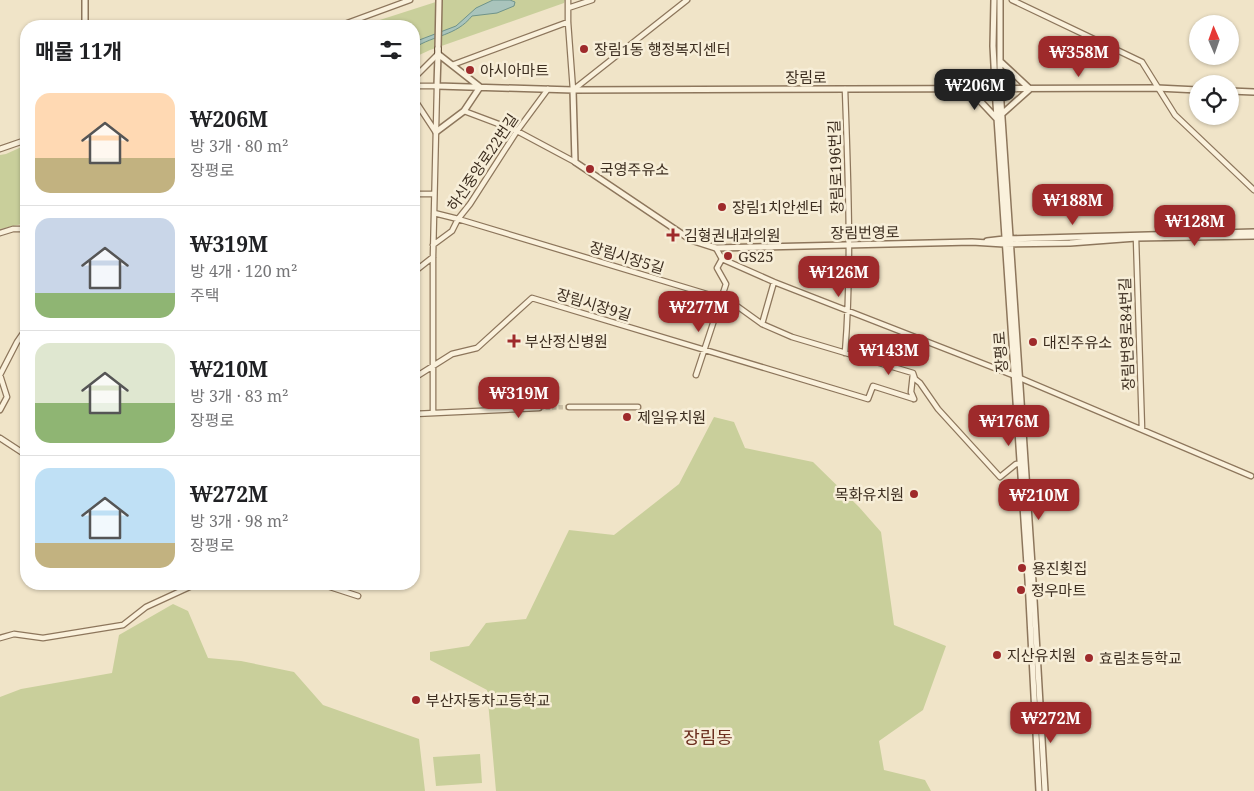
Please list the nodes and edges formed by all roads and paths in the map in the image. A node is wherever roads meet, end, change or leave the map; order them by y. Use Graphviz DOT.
graph roads {
  1 [pos="85,0"];
  2 [pos="410,0"];
  3 [pos="439,0"];
  4 [pos="568,0"];
  5 [pos="592,0"];
  6 [pos="688,0"];
  7 [pos="994,0"];
  8 [pos="1000,0"];
  9 [pos="1012,0"];
  10 [pos="568,8"];
  11 [pos="85,20"];
  12 [pos="355,20"];
  13 [pos="568,22"];
  14 [pos="438,52"];
  15 [pos="1000,62"];
  16 [pos="452,65"];
  17 [pos="420,72"];
  18 [pos="420,86"];
  19 [pos="437,86"];
  20 [pos="480,87"];
  21 [pos="1157,88"];
  22 [pos="548,89"];
  23 [pos="845,89"];
  24 [pos="968,89"];
  25 [pos="998,89"];
  26 [pos="1030,89"];
  27 [pos="573,90"];
  28 [pos="1189,90"];
  29 [pos="1239,91"];
  30 [pos="1254,92"];
  31 [pos="420,108"];
  32 [pos="464,111"];
  33 [pos="1002,114"];
  34 [pos="997,119"];
  35 [pos="517,131"];
  36 [pos="436,132"];
  37 [pos="20,142"];
  38 [pos="0,149"];
  39 [pos="575,162"];
  40 [pos="1254,190"];
  41 [pos="420,194"];
  42 [pos="434,194"];
  43 [pos="434,213"];
  44 [pos="458,219"];
  45 [pos="20,229"];
  46 [pos="0,234"];
  47 [pos="1254,234"];
  48 [pos="1136,236"];
  49 [pos="1007,241"];
  50 [pos="433,245"];
  51 [pos="850,245"];
  52 [pos="716,248"];
  53 [pos="433,257"];
  54 [pos="722,259"];
  55 [pos="420,267"];
  56 [pos="774,282"];
  57 [pos="720,298"];
  58 [pos="848,312"];
  59 [pos="762,324"];
  60 [pos="20,338"];
  61 [pos="704,351"];
  62 [pos="845,353"];
  63 [pos="433,366"];
  64 [pos="913,373"];
  65 [pos="420,374"];
  66 [pos="696,375"];
  67 [pos="1017,378"];
  68 [pos="569,407"];
  69 [pos="638,407"];
  70 [pos="539,408"];
  71 [pos="0,410"];
  72 [pos="433,413"];
  73 [pos="420,414"];
  74 [pos="1142,429"];
  75 [pos="0,438"];
  76 [pos="20,451"];
  77 [pos="1023,464"];
  78 [pos="1252,476"];
  79 [pos="181,590"];
  80 [pos="340,590"];
  81 [pos="358,596"];
  82 [pos="1,639"];
  83 [pos="1037,698"];
  84 [pos="1043,777"];
  85 [pos="1039,791"];
  86 [pos="1045,791"];
  87 [pos="1049,791"];
  1 -- 11 [label="street"];
  2 -- 12 [label="street"];
  3 -- 14 [label="street"];
  4 -- 10 [label="street"];
  5 -- 10 [label="street"];
  6 -- 27 [label="street"];
  7 -- 25 [label="street, 장평로"];
  8 -- 15 [label="street, 장평로"];
  9 -- 21 [label="street"];
  10 -- 13 [label="street"];
  13 -- 16 [label="street"];
  13 -- 27 [label="street"];
  14 -- 16 [label="street"];
  14 -- 17 [label="street"];
  14 -- 19 [label="street"];
  15 -- 25 [label="street, 장평로"];
  15 -- 26 [label="street"];
  16 -- 20 [label="street"];
  18 -- 19 [label="street, 장림로"];
  19 -- 20 [label="street, 장림로"];
  19 -- 36 [label="street"];
  20 -- 22 [label="street, 장림로"];
  20 -- 32 [label="street"];
  21 -- 26 [label="street, 장림로"];
  21 -- 28 [label="street, 장림로"];
  21 -- 40 [label="street"];
  22 -- 27 [label="street, 장림로"];
  22 -- 35 [label="street, 하신중앙로22번길"];
  23 -- 24 [label="street, 장림로"];
  23 -- 27 [label="street, 장림로"];
  23 -- 51 [label="street, 장림로196번길"];
  24 -- 25 [label="street, 장림로"];
  24 -- 34 [label="street"];
  25 -- 26 [label="street, 장림로"];
  25 -- 33 [label="street, 장평로"];
  25 -- 34 [label="street, 장평로"];
  26 -- 33 [label="street"];
  27 -- 39 [label="street"];
  29 -- 30 [label="street"];
  31 -- 36 [label="street"];
  32 -- 35 [label="street"];
  32 -- 36 [label="street"];
  33 -- 49 [label="street, 장평로"];
  34 -- 49 [label="street, 장평로"];
  35 -- 39 [label="street"];
  35 -- 44 [label="street, 하신중앙로22번길"];
  36 -- 42 [label="street"];
  37 -- 38 [label="street"];
  39 -- 52 [label="street, 장림번영로"];
  41 -- 42 [label="street"];
  42 -- 43 [label="street"];
  43 -- 44 [label="street, 장림시장5길"];
  43 -- 50 [label="street"];
  44 -- 50 [label="street, 하신중앙로22번길"];
  44 -- 57 [label="street, 장림시장5길"];
  45 -- 46 [label="street"];
  47 -- 48 [label="street"];
  48 -- 49 [label="street"];
  48 -- 74 [label="street, 장림번영로84번길"];
  49 -- 51 [label="street, 장림번영로"];
  49 -- 67 [label="street, 장평로"];
  50 -- 53 [label="street"];
  51 -- 52 [label="street, 장림번영로"];
  51 -- 58 [label="street, 장림로196번길"];
  52 -- 54 [label="street"];
  53 -- 55 [label="street"];
  53 -- 63 [label="street"];
  54 -- 56 [label="street"];
  54 -- 57 [label="street"];
  56 -- 58 [label="street"];
  56 -- 59 [label="street"];
  57 -- 59 [label="street, 장림시장5길"];
  57 -- 61 [label="street"];
  58 -- 62 [label="street, 장림로196번길"];
  58 -- 67 [label="street"];
  59 -- 62 [label="street, 장림시장5길"];
  60 -- 71 [label="street"];
  61 -- 63 [label="street, 장림시장9길"];
  61 -- 64 [label="street, 장림시장9길"];
  61 -- 66 [label="street"];
  62 -- 64 [label="street, 장림시장5길"];
  63 -- 65 [label="street"];
  63 -- 72 [label="street"];
  64 -- 77 [label="street"];
  67 -- 74 [label="street"];
  67 -- 77 [label="street, 장평로"];
  68 -- 69 [label="street"];
  70 -- 72 [label="street"];
  72 -- 73 [label="street"];
  74 -- 78 [label="street"];
  75 -- 76 [label="street"];
  77 -- 83 [label="street, 장평로"];
  79 -- 82 [label="street"];
  80 -- 81 [label="street"];
  83 -- 84 [label="street, 장평로"];
  83 -- 85 [label="street, 장평로"];
  84 -- 86 [label="street, 장평로"];
  84 -- 87 [label="street"];
}
